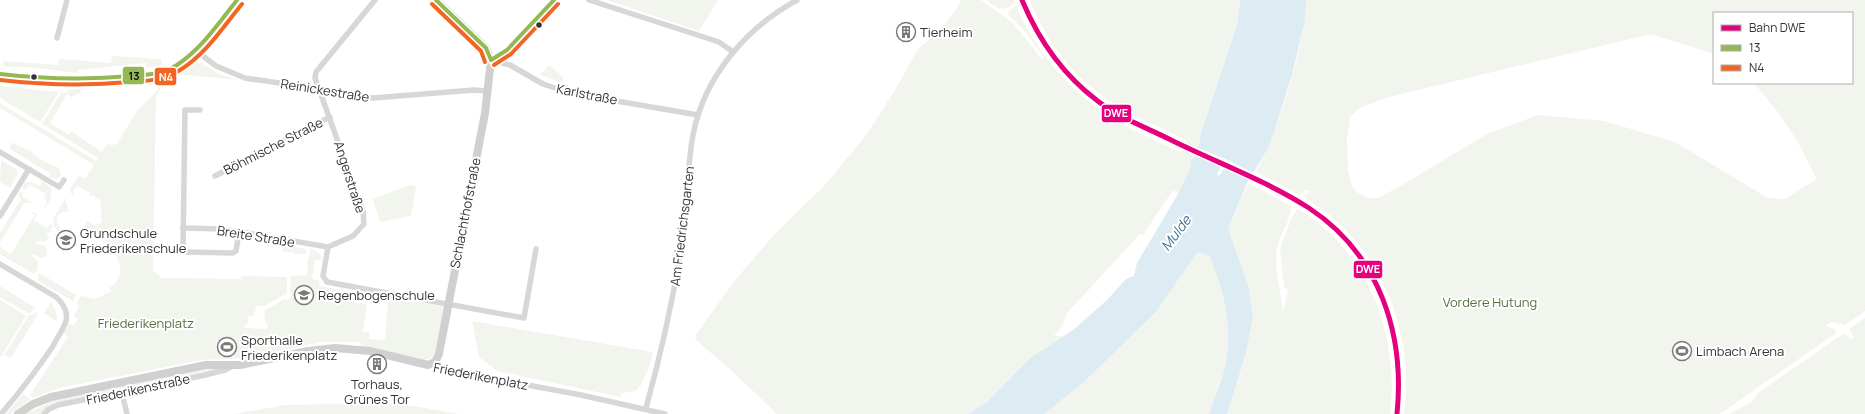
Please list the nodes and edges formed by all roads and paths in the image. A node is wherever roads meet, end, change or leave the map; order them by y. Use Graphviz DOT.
graph roads {
  1 [pos="67,0"];
  2 [pos="237,0"];
  3 [pos="375,0"];
  4 [pos="436,0"];
  5 [pos="554,0"];
  6 [pos="589,0"];
  7 [pos="797,0"];
  8 [pos="57,38"];
  9 [pos="195,50"];
  10 [pos="733,52"];
  11 [pos="491,60"];
  12 [pos="0,74"];
  13 [pos="320,89"];
  14 [pos="487,91"];
  15 [pos="200,110"];
  16 [pos="698,115"];
  17 [pos="330,117"];
  18 [pos="0,152"];
  19 [pos="29,168"];
  20 [pos="215,176"];
  21 [pos="64,180"];
  22 [pos="0,216"];
  23 [pos="183,228"];
  24 [pos="238,232"];
  25 [pos="328,247"];
  26 [pos="536,249"];
  27 [pos="0,264"];
  28 [pos="449,304"];
  29 [pos="433,364"];
  30 [pos="233,365"];
  31 [pos="122,393"];
  32 [pos="646,408"];
  33 [pos="1,414"];
  34 [pos="18,414"];
  35 [pos="44,414"];
  36 [pos="127,414"];
  37 [pos="665,414"];
  1 -- 8 [label="street"];
  2 -- 9 [label="street"];
  3 -- 13 [label="street, Angerstraße"];
  4 -- 11 [label="main road"];
  5 -- 11 [label="street"];
  6 -- 10 [label="street"];
  7 -- 10 [label="street, Am Friedrichsgarten"];
  9 -- 12 [label="street"];
  9 -- 13 [label="street, Reinickestraße"];
  10 -- 16 [label="street, Am Friedrichsgarten"];
  11 -- 14 [label="main road, Schlachthofstraße"];
  11 -- 16 [label="street, Karlstraße"];
  13 -- 14 [label="street, Reinickestraße"];
  13 -- 17 [label="street, Angerstraße"];
  14 -- 28 [label="main road, Schlachthofstraße"];
  15 -- 23 [label="street"];
  16 -- 32 [label="street, Am Friedrichsgarten"];
  17 -- 20 [label="street, Böhmische Straße"];
  17 -- 25 [label="street, Angerstraße"];
  18 -- 19 [label="street"];
  19 -- 21 [label="street"];
  19 -- 22 [label="street"];
  23 -- 24 [label="street, Breite Straße"];
  23 -- 24 [label="street"];
  24 -- 25 [label="street, Breite Straße"];
  25 -- 28 [label="street"];
  26 -- 28 [label="street"];
  27 -- 33 [label="street"];
  28 -- 29 [label="main road, Schlachthofstraße"];
  29 -- 30 [label="main road, Friederikenplatz"];
  29 -- 32 [label="street, Friederikenplatz"];
  30 -- 31 [label="street, Friederikenstraße"];
  30 -- 34 [label="main road, Friederikenplatz"];
  31 -- 35 [label="street, Friederikenstraße"];
  31 -- 36 [label="street"];
  32 -- 37 [label="street, Friederikenplatz"];
}
